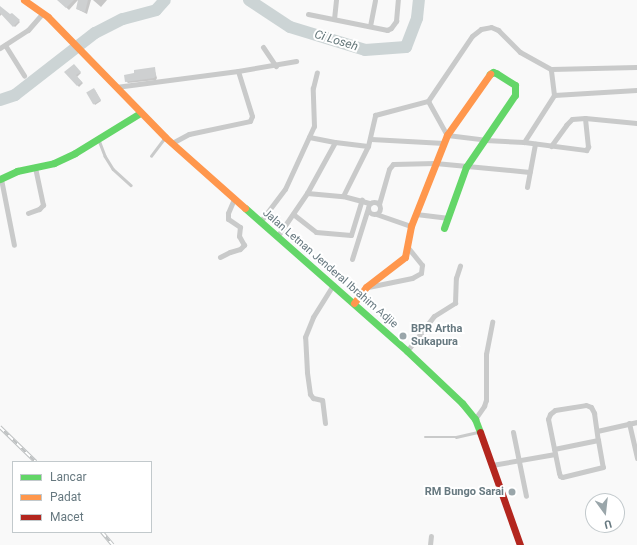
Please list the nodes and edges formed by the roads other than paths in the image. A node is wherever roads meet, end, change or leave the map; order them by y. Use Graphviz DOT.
graph roads {
  1 [pos="24,0"];
  2 [pos="336,0"];
  3 [pos="376,0"];
  4 [pos="398,0"];
  5 [pos="308,14"];
  6 [pos="46,15"];
  7 [pos="334,19"];
  8 [pos="370,26"];
  9 [pos="3,46"];
  10 [pos="263,47"];
  11 [pos="296,61"];
  12 [pos="276,66"];
  13 [pos="637,68"];
  14 [pos="550,69"];
  15 [pos="238,71"];
  16 [pos="317,72"];
  17 [pos="24,76"];
  18 [pos="116,87"];
  19 [pos="637,90"];
  20 [pos="554,95"];
  21 [pos="428,101"];
  22 [pos="140,113"];
  23 [pos="585,118"];
  24 [pos="637,123"];
  25 [pos="447,135"];
  26 [pos="165,137"];
  27 [pos="309,137"];
  28 [pos="371,139"];
  29 [pos="99,140"];
  30 [pos="485,140"];
  31 [pos="335,142"];
  32 [pos="524,142"];
  33 [pos="172,143"];
  34 [pos="444,143"];
  35 [pos="535,144"];
  36 [pos="368,146"];
  37 [pos="550,146"];
  38 [pos="151,156"];
  39 [pos="435,163"];
  40 [pos="466,167"];
  41 [pos="35,168"];
  42 [pos="530,172"];
  43 [pos="0,179"];
  44 [pos="131,185"];
  45 [pos="527,187"];
  46 [pos="307,193"];
  47 [pos="343,196"];
  48 [pos="234,199"];
  49 [pos="362,200"];
  50 [pos="370,203"];
  51 [pos="379,204"];
  52 [pos="368,208"];
  53 [pos="28,212"];
  54 [pos="293,214"];
  55 [pos="376,214"];
  56 [pos="416,214"];
  57 [pos="448,218"];
  58 [pos="260,222"];
  59 [pos="411,226"];
  60 [pos="444,228"];
  61 [pos="351,235"];
  62 [pos="277,236"];
  63 [pos="359,236"];
  64 [pos="14,245"];
  65 [pos="409,249"];
  66 [pos="220,256"];
  67 [pos="352,259"];
  68 [pos="460,266"];
  69 [pos="333,285"];
  70 [pos="366,287"];
  71 [pos="354,303"];
  72 [pos="492,322"];
  73 [pos="407,351"];
  74 [pos="475,419"];
  75 [pos="637,422"];
  76 [pos="325,423"];
  77 [pos="629,423"];
  78 [pos="480,431"];
  79 [pos="597,431"];
  80 [pos="513,432"];
  81 [pos="425,437"];
  82 [pos="598,440"];
  83 [pos="555,451"];
  84 [pos="637,458"];
  85 [pos="519,461"];
  86 [pos="492,465"];
  87 [pos="526,496"];
  88 [pos="431,536"];
  89 [pos="430,545"];
  90 [pos="520,545"];
  1 -- 6 [label="main road, Jalan Letnan Jenderal Ibrahim Adjie"];
  2 -- 7 [label="street"];
  3 -- 8 [label="street"];
  4 -- 8 [label="street"];
  5 -- 7 [label="street"];
  6 -- 9 [label="street"];
  6 -- 18 [label="main road, Jalan Letnan Jenderal Ibrahim Adjie"];
  7 -- 8 [label="street"];
  9 -- 17 [label="street"];
  10 -- 12 [label="street"];
  11 -- 12 [label="street"];
  12 -- 15 [label="street"];
  13 -- 14 [label="street"];
  14 -- 20 [label="street"];
  14 -- 21 [label="street"];
  15 -- 18 [label="street"];
  15 -- 33 [label="street"];
  16 -- 27 [label="street"];
  18 -- 22 [label="main road, Jalan Letnan Jenderal Ibrahim Adjie"];
  19 -- 20 [label="street"];
  20 -- 32 [label="street"];
  21 -- 25 [label="street"];
  21 -- 28 [label="street"];
  22 -- 26 [label="main road, Jalan Letnan Jenderal Ibrahim Adjie"];
  22 -- 29 [label="main road"];
  23 -- 24 [label="street"];
  23 -- 37 [label="street"];
  23 -- 37 [label="street"];
  25 -- 30 [label="street"];
  25 -- 30 [label="main road"];
  25 -- 34 [label="main road"];
  26 -- 33 [label="main road, Jalan Letnan Jenderal Ibrahim Adjie"];
  26 -- 38 [label="lane"];
  27 -- 31 [label="street"];
  27 -- 58 [label="street"];
  28 -- 34 [label="street"];
  28 -- 36 [label="street"];
  29 -- 41 [label="main road"];
  29 -- 44 [label="lane"];
  30 -- 32 [label="street"];
  30 -- 40 [label="main road"];
  31 -- 36 [label="street"];
  31 -- 46 [label="street"];
  32 -- 35 [label="street"];
  33 -- 48 [label="main road, Jalan Letnan Jenderal Ibrahim Adjie"];
  34 -- 39 [label="main road"];
  35 -- 37 [label="street"];
  35 -- 42 [label="street"];
  36 -- 47 [label="street"];
  39 -- 40 [label="street"];
  39 -- 51 [label="street"];
  39 -- 56 [label="main road"];
  40 -- 42 [label="street"];
  40 -- 57 [label="main road"];
  41 -- 43 [label="main road"];
  41 -- 53 [label="street"];
  42 -- 45 [label="street"];
  43 -- 64 [label="street"];
  46 -- 47 [label="street"];
  46 -- 54 [label="street"];
  47 -- 49 [label="street"];
  48 -- 58 [label="main road, Jalan Letnan Jenderal Ibrahim Adjie"];
  48 -- 66 [label="street"];
  49 -- 50 [label="street"];
  49 -- 61 [label="street"];
  50 -- 51 [label="street"];
  50 -- 52 [label="street"];
  51 -- 55 [label="street"];
  52 -- 55 [label="street"];
  52 -- 63 [label="street"];
  54 -- 61 [label="street"];
  54 -- 62 [label="street"];
  55 -- 59 [label="street"];
  56 -- 57 [label="street"];
  56 -- 59 [label="main road"];
  57 -- 60 [label="main road"];
  58 -- 62 [label="main road, Jalan Letnan Jenderal Ibrahim Adjie"];
  59 -- 65 [label="main road"];
  61 -- 63 [label="street"];
  62 -- 69 [label="main road, Jalan Letnan Jenderal Ibrahim Adjie"];
  63 -- 67 [label="street"];
  65 -- 70 [label="main road"];
  65 -- 70 [label="street"];
  68 -- 73 [label="street"];
  69 -- 71 [label="main road, Jalan Letnan Jenderal Ibrahim Adjie"];
  69 -- 76 [label="street"];
  70 -- 71 [label="main road"];
  71 -- 73 [label="main road, Jalan Letnan Jenderal Ibrahim Adjie"];
  72 -- 74 [label="street"];
  73 -- 74 [label="main road, Jalan Letnan Jenderal Ibrahim Adjie"];
  74 -- 78 [label="main road, Jalan Letnan Jenderal Ibrahim Adjie"];
  75 -- 77 [label="street"];
  77 -- 79 [label="street"];
  77 -- 84 [label="street"];
  78 -- 81 [label="lane"];
  78 -- 86 [label="main road, Jalan Letnan Jenderal Ibrahim Adjie"];
  79 -- 82 [label="street"];
  79 -- 83 [label="street"];
  80 -- 85 [label="street"];
  82 -- 83 [label="street"];
  82 -- 83 [label="street"];
  83 -- 85 [label="street"];
  85 -- 86 [label="street"];
  85 -- 87 [label="street"];
  86 -- 90 [label="main road, Jalan Letnan Jenderal Ibrahim Adjie"];
  88 -- 89 [label="street"];
}
